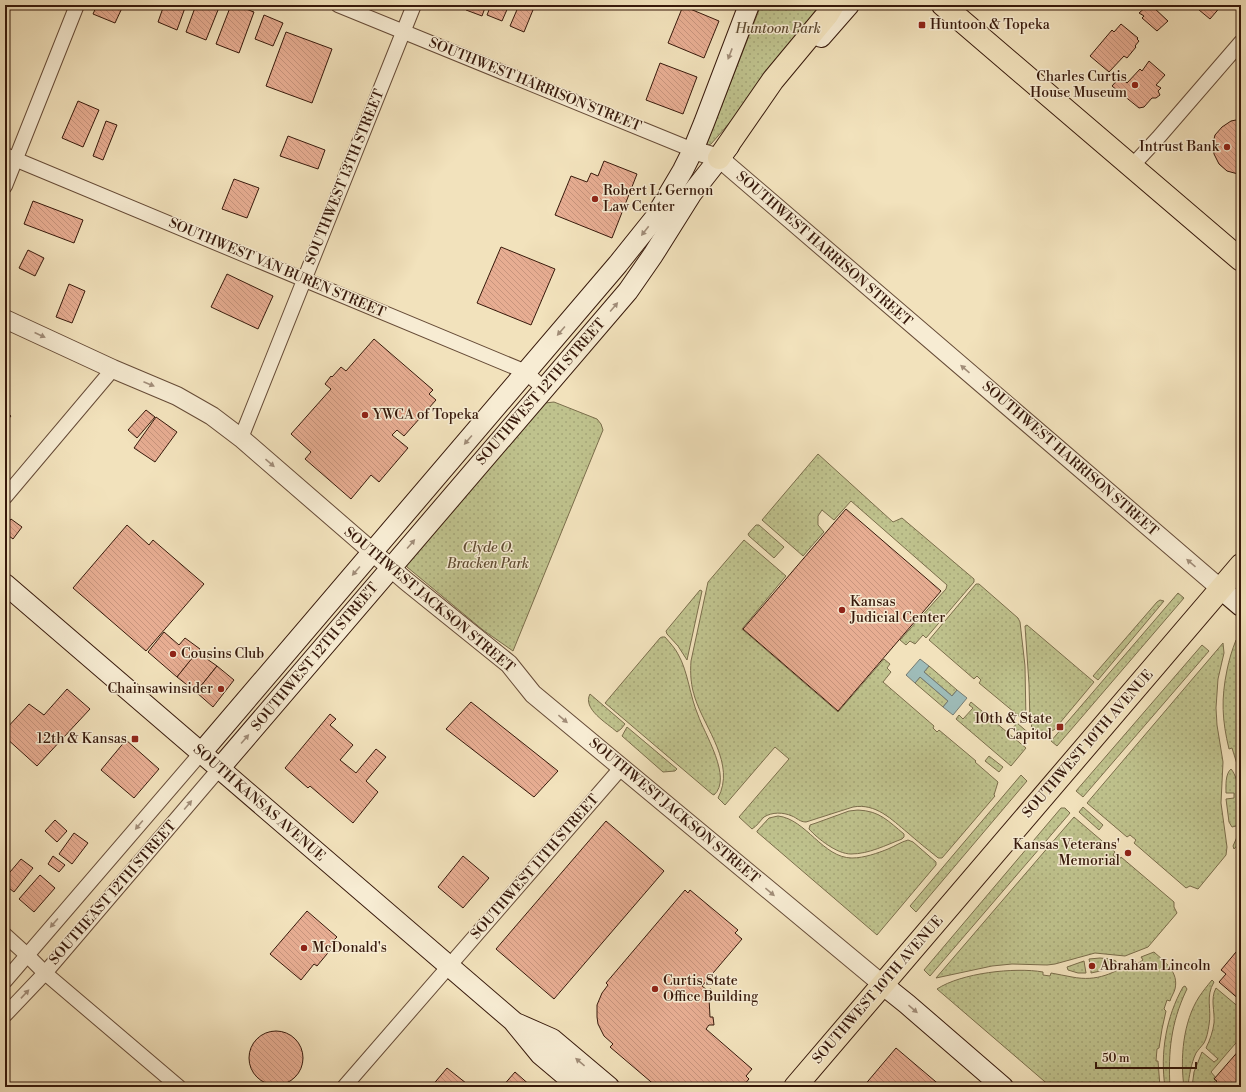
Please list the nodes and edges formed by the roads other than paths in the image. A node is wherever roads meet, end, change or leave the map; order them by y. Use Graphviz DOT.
graph roads {
  1 [pos="77,5"];
  2 [pos="338,5"];
  3 [pos="414,5"];
  4 [pos="749,5"];
  5 [pos="833,5"];
  6 [pos="849,5"];
  7 [pos="943,5"];
  8 [pos="403,31"];
  9 [pos="1241,42"];
  10 [pos="693,150"];
  11 [pos="10,157"];
  12 [pos="719,158"];
  13 [pos="1132,166"];
  14 [pos="5,186"];
  15 [pos="1241,260"];
  16 [pos="304,280"];
  17 [pos="5,319"];
  18 [pos="113,368"];
  19 [pos="526,372"];
  20 [pos="544,389"];
  21 [pos="241,438"];
  22 [pos="5,497"];
  23 [pos="372,552"];
  24 [pos="1241,565"];
  25 [pos="391,568"];
  26 [pos="5,584"];
  27 [pos="1221,589"];
  28 [pos="1241,606"];
  29 [pos="201,753"];
  30 [pos="621,768"];
  31 [pos="219,769"];
  32 [pos="5,935"];
  33 [pos="27,955"];
  34 [pos="449,966"];
  35 [pos="45,973"];
  36 [pos="5,981"];
  37 [pos="882,984"];
  38 [pos="5,1015"];
  39 [pos="513,1021"];
  40 [pos="179,1087"];
  41 [pos="344,1087"];
  42 [pos="579,1087"];
  43 [pos="609,1087"];
  44 [pos="795,1087"];
  45 [pos="1003,1087"];
  1 -- 11 [label="street"];
  2 -- 8 [label="street, SOUTHWEST HARRISON STREET"];
  3 -- 8 [label="street, SOUTHWEST 13TH STREET"];
  4 -- 10 [label="main road, SOUTHWEST 12TH STREET, one-way"];
  5 -- 12 [label="main road"];
  6 -- 12 [label="main road, SOUTHWEST 12TH STREET"];
  7 -- 13 [label="main road"];
  8 -- 10 [label="street, SOUTHWEST HARRISON STREET"];
  8 -- 16 [label="street, SOUTHWEST 13TH STREET"];
  9 -- 13 [label="street"];
  10 -- 12 [label="street, SOUTHWEST HARRISON STREET"];
  10 -- 19 [label="main road, SOUTHWEST 12TH STREET, one-way"];
  11 -- 14 [label="street"];
  11 -- 16 [label="street, SOUTHWEST VAN BUREN STREET"];
  20 -- 12 [label="main road, SOUTHWEST 12TH STREET, one-way"];
  27 -- 12 [label="street, SOUTHWEST HARRISON STREET, one-way"];
  13 -- 15 [label="main road"];
  16 -- 19 [label="street, SOUTHWEST VAN BUREN STREET"];
  16 -- 21 [label="street, SOUTHWEST 13TH STREET"];
  17 -- 18 [label="street, SOUTHWEST JACKSON STREET, one-way"];
  18 -- 21 [label="street, SOUTHWEST JACKSON STREET, one-way"];
  18 -- 22 [label="street"];
  19 -- 20 [label="street, SOUTHWEST VAN BUREN STREET"];
  19 -- 23 [label="main road, SOUTHWEST 12TH STREET, one-way"];
  25 -- 20 [label="main road, SOUTHWEST 12TH STREET, one-way"];
  21 -- 23 [label="street, SOUTHWEST JACKSON STREET, one-way"];
  23 -- 25 [label="street, SOUTHWEST JACKSON STREET"];
  23 -- 29 [label="main road, SOUTHWEST 12TH STREET, one-way"];
  24 -- 27 [label="main road, SOUTHWEST 10TH AVENUE"];
  25 -- 30 [label="street, SOUTHWEST JACKSON STREET, one-way"];
  31 -- 25 [label="main road, SOUTHWEST 12TH STREET, one-way"];
  26 -- 29 [label="main road, SOUTH KANSAS AVENUE"];
  27 -- 28 [label="main road, SOUTHWEST HARRISON STREET"];
  27 -- 37 [label="main road, SOUTHWEST 10TH AVENUE"];
  29 -- 31 [label="main road, SOUTH KANSAS AVENUE"];
  29 -- 33 [label="street, SOUTHEAST 12TH STREET, one-way"];
  30 -- 34 [label="street, SOUTHWEST 11TH STREET"];
  30 -- 37 [label="street, SOUTHWEST JACKSON STREET, one-way"];
  31 -- 34 [label="main road, SOUTH KANSAS AVENUE"];
  35 -- 31 [label="street, SOUTHEAST 12TH STREET, one-way"];
  32 -- 33 [label="street"];
  33 -- 35 [label="street"];
  33 -- 36 [label="street, SOUTHEAST 12TH STREET"];
  34 -- 39 [label="main road, SOUTH KANSAS AVENUE"];
  34 -- 41 [label="street, SOUTHWEST 11TH STREET"];
  38 -- 35 [label="street, SOUTHEAST 12TH STREET, one-way"];
  35 -- 40 [label="street"];
  37 -- 44 [label="main road, SOUTHWEST 10TH AVENUE"];
  37 -- 45 [label="main road, SOUTHWEST JACKSON STREET, one-way"];
  39 -- 42 [label="main road, SOUTH KANSAS AVENUE"];
  43 -- 39 [label="main road, SOUTH KANSAS AVENUE, one-way"];
}
